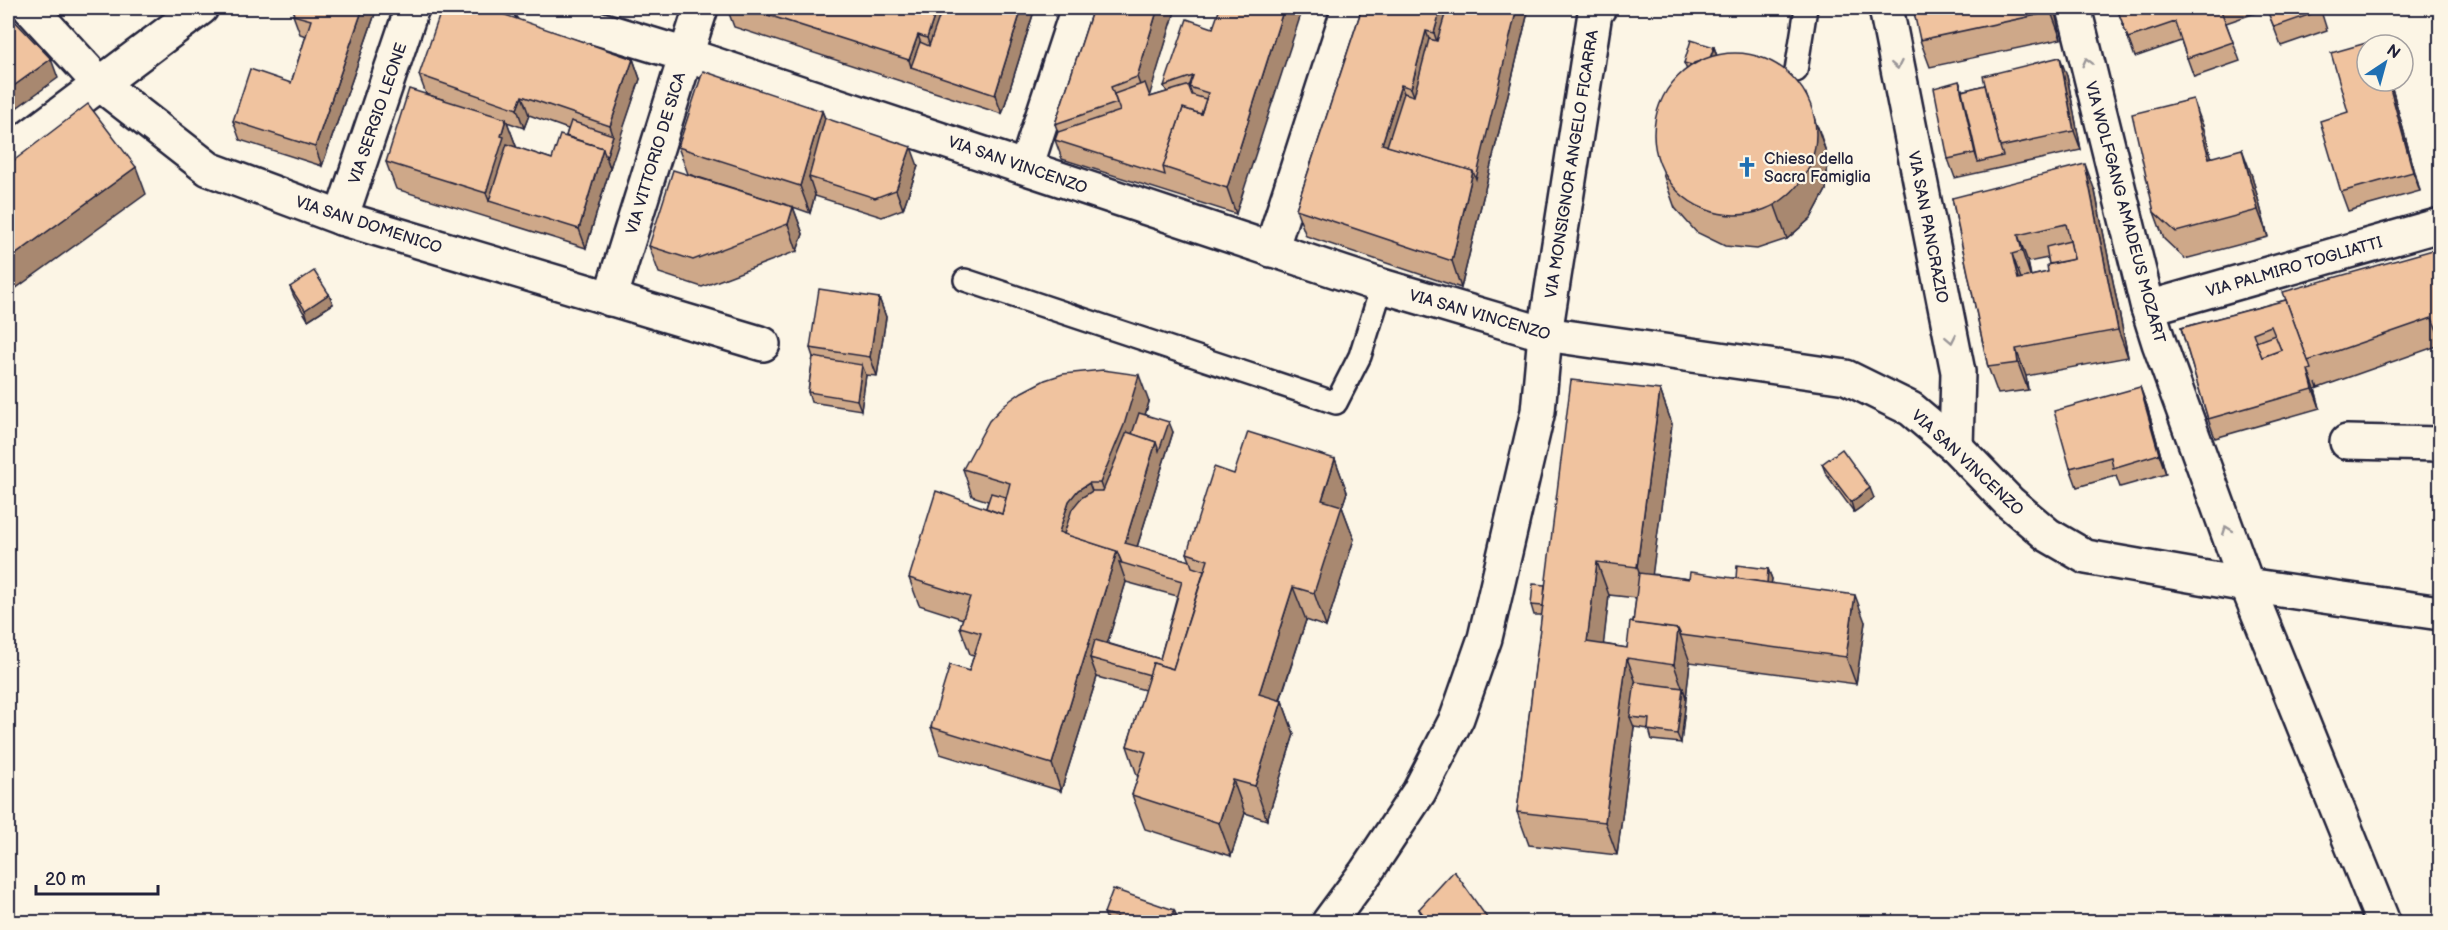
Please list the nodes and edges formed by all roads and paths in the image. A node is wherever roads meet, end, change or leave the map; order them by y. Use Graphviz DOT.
graph roads {
  1 [pos="30,8"];
  2 [pos="201,8"];
  3 [pos="412,8"];
  4 [pos="531,8"];
  5 [pos="701,8"];
  6 [pos="1077,8"];
  7 [pos="1349,8"];
  8 [pos="1806,8"];
  9 [pos="1886,8"];
  10 [pos="2074,8"];
  11 [pos="1596,9"];
  12 [pos="686,55"];
  13 [pos="1796,71"];
  14 [pos="100,84"];
  15 [pos="8,153"];
  16 [pos="1026,166"];
  17 [pos="341,218"];
  18 [pos="2440,225"];
  19 [pos="1271,250"];
  20 [pos="965,280"];
  21 [pos="1382,286"];
  22 [pos="610,299"];
  23 [pos="2148,308"];
  24 [pos="1545,334"];
  25 [pos="763,344"];
  26 [pos="2348,442"];
  27 [pos="2440,444"];
  28 [pos="1956,447"];
  29 [pos="2247,585"];
  30 [pos="2440,613"];
  31 [pos="1329,922"];
  32 [pos="2383,922"];
  1 -- 14 [label="street, VIA SAN DOMENICO"];
  2 -- 14 [label="street"];
  3 -- 17 [label="street, VIA SERGIO LEONE"];
  4 -- 12 [label="street, VIA SAN VINCENZO"];
  5 -- 12 [label="street, VIA VITTORIO DE SICA"];
  6 -- 16 [label="street"];
  7 -- 19 [label="street"];
  8 -- 13 [label="lane"];
  9 -- 28 [label="street, VIA SAN PANCRAZIO, one-way"];
  23 -- 10 [label="street, VIA WOLFGANG AMADEUS MOZART, one-way"];
  11 -- 24 [label="street, VIA MONSIGNOR ANGELO FICARRA"];
  12 -- 16 [label="street, VIA SAN VINCENZO"];
  12 -- 22 [label="street, VIA VITTORIO DE SICA"];
  14 -- 15 [label="street"];
  14 -- 17 [label="street, VIA SAN DOMENICO"];
  16 -- 19 [label="street, VIA SAN VINCENZO"];
  17 -- 22 [label="street, VIA SAN DOMENICO"];
  18 -- 23 [label="street, VIA PALMIRO TOGLIATTI"];
  19 -- 21 [label="street, VIA SAN VINCENZO"];
  20 -- 21 [label="lane"];
  21 -- 24 [label="street, VIA SAN VINCENZO"];
  22 -- 25 [label="street, VIA SAN DOMENICO"];
  29 -- 23 [label="street, VIA WOLFGANG AMADEUS MOZART, one-way"];
  24 -- 28 [label="street, VIA SAN VINCENZO"];
  24 -- 31 [label="street, VIA MONSIGNOR ANGELO FICARRA"];
  26 -- 27 [label="street"];
  28 -- 29 [label="street, VIA SAN VINCENZO"];
  29 -- 30 [label="street, VIA SAN VINCENZO"];
  29 -- 32 [label="street, VIA WOLFGANG AMADEUS MOZART"];
}
